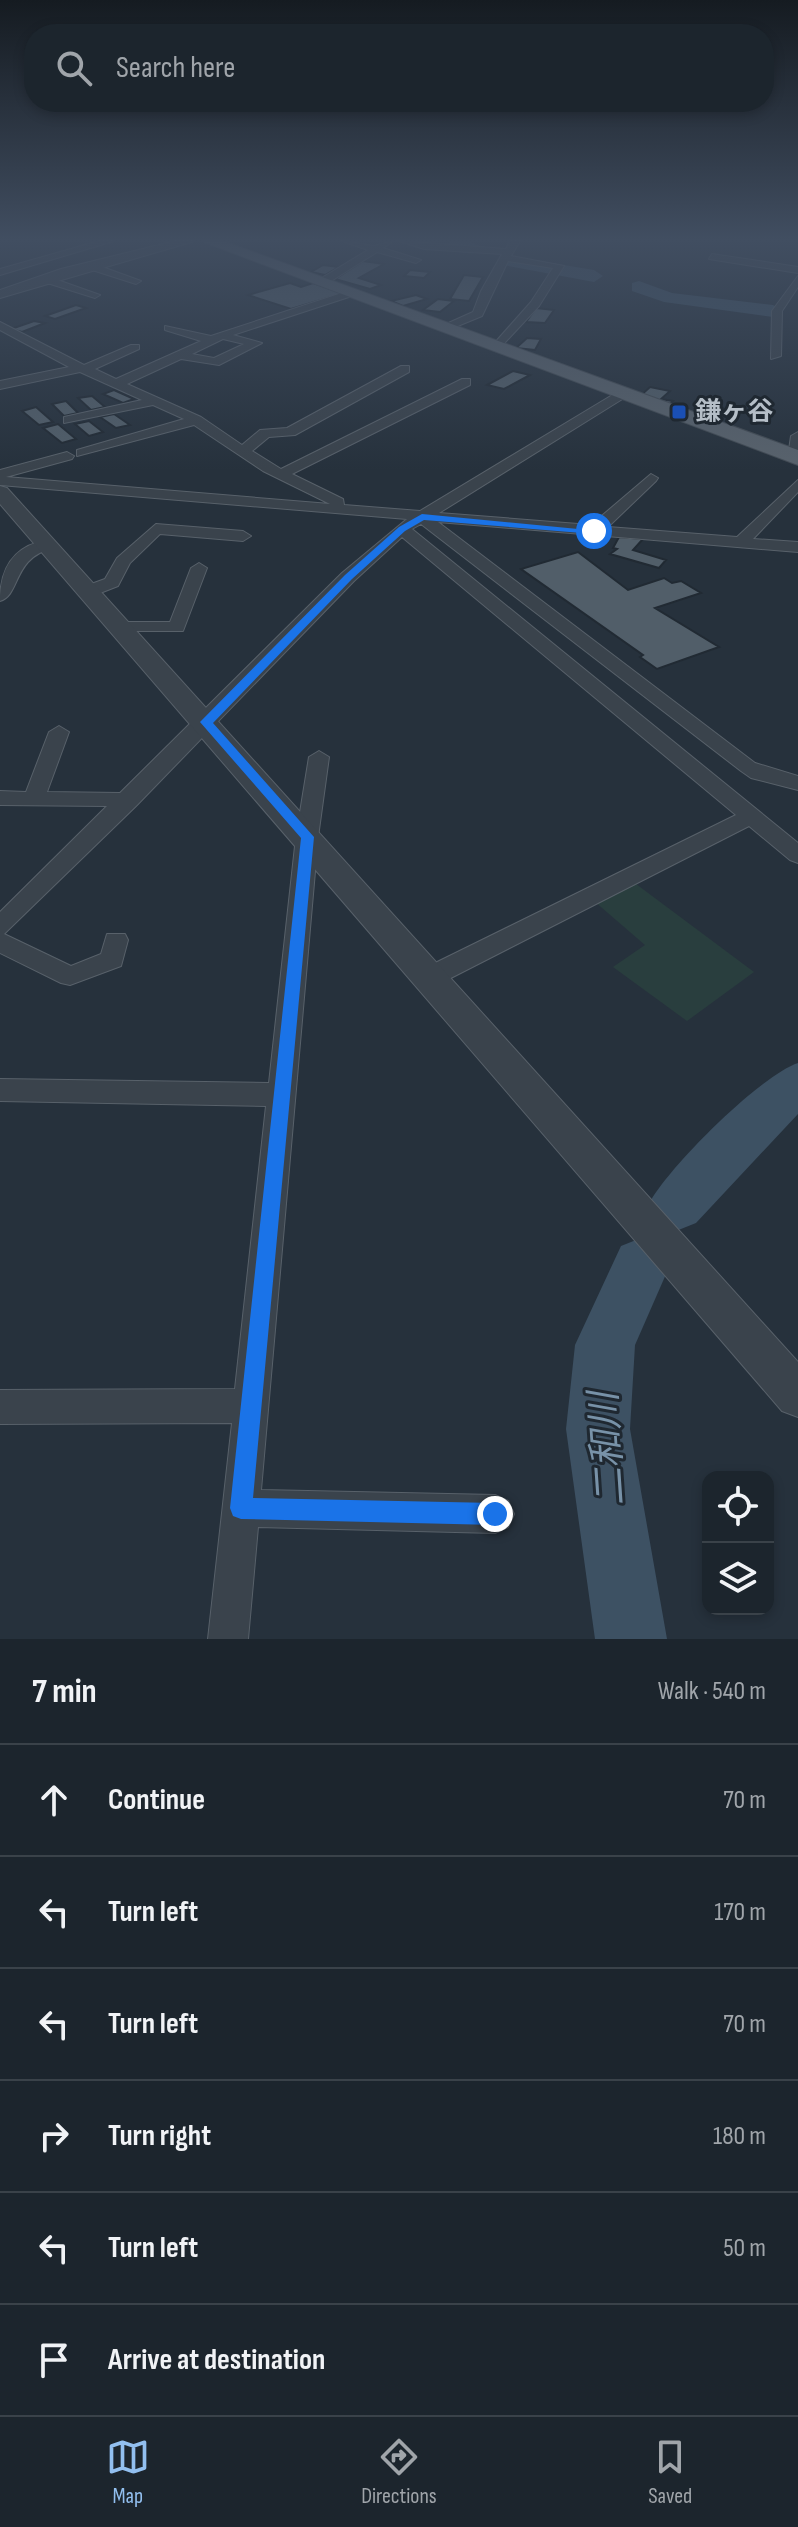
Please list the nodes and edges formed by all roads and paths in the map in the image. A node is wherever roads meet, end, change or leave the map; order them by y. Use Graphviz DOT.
graph roads {
  1 [pos="279,317"];
  2 [pos="422,317"];
  3 [pos="470,317"];
  4 [pos="523,317"];
  5 [pos="777,317"];
  6 [pos="0,325"];
  7 [pos="448,327"];
  8 [pos="169,328"];
  9 [pos="218,338"];
  10 [pos="135,347"];
  11 [pos="497,347"];
  12 [pos="179,355"];
  13 [pos="775,356"];
  14 [pos="84,369"];
  15 [pos="405,369"];
  16 [pos="466,382"];
  17 [pos="118,383"];
  18 [pos="0,385"];
  19 [pos="619,395"];
  20 [pos="155,401"];
  21 [pos="69,420"];
  22 [pos="196,420"];
  23 [pos="798,436"];
  24 [pos="243,451"];
  25 [pos="796,457"];
  26 [pos="0,474"];
  27 [pos="281,474"];
  28 [pos="651,478"];
  29 [pos="0,481"];
  30 [pos="798,484"];
  31 [pos="0,492"];
  32 [pos="346,507"];
  33 [pos="422,517"];
  34 [pos="402,529"];
  35 [pos="594,531"];
  36 [pos="243,536"];
  37 [pos="740,543"];
  38 [pos="47,545"];
  39 [pos="798,547"];
  40 [pos="199,568"];
  41 [pos="324,574"];
  42 [pos="348,577"];
  43 [pos="89,591"];
  44 [pos="0,596"];
  45 [pos="120,627"];
  46 [pos="206,722"];
  47 [pos="59,732"];
  48 [pos="319,757"];
  49 [pos="798,783"];
  50 [pos="0,798"];
  51 [pos="34,798"];
  52 [pos="129,800"];
  53 [pos="750,817"];
  54 [pos="307,837"];
  55 [pos="798,855"];
  56 [pos="0,927"];
  57 [pos="116,940"];
  58 [pos="0,942"];
  59 [pos="430,977"];
  60 [pos="0,1090"];
  61 [pos="282,1095"];
  62 [pos="798,1395"];
  63 [pos="251,1406"];
  64 [pos="0,1407"];
  65 [pos="241,1508"];
  66 [pos="495,1514"];
  67 [pos="228,1639"];
  1 -- 9 [label="street"];
  2 -- 7 [label="main road"];
  3 -- 7 [label="street"];
  4 -- 11 [label="street"];
  5 -- 13 [label="street"];
  6 -- 14 [label="street"];
  7 -- 11 [label="main road"];
  8 -- 9 [label="street"];
  9 -- 12 [label="street"];
  9 -- 12 [label="street"];
  10 -- 14 [label="street"];
  11 -- 19 [label="main road"];
  12 -- 17 [label="street"];
  14 -- 17 [label="street"];
  14 -- 18 [label="street"];
  15 -- 24 [label="street"];
  16 -- 27 [label="street"];
  17 -- 20 [label="street"];
  19 -- 25 [label="main road"];
  19 -- 33 [label="street"];
  20 -- 21 [label="street"];
  20 -- 22 [label="street"];
  22 -- 24 [label="street"];
  22 -- 26 [label="street"];
  23 -- 25 [label="street"];
  24 -- 27 [label="street"];
  27 -- 32 [label="street"];
  28 -- 35 [label="street"];
  29 -- 32 [label="street"];
  30 -- 37 [label="street"];
  31 -- 38 [label="street"];
  32 -- 33 [label="street"];
  33 -- 34 [label="street"];
  33 -- 35 [label="street"];
  33 -- 49 [label="street"];
  34 -- 42 [label="street"];
  34 -- 53 [label="street"];
  35 -- 37 [label="street"];
  36 -- 43 [label="street"];
  37 -- 39 [label="street"];
  38 -- 43 [label="street"];
  38 -- 44 [label="street"];
  40 -- 45 [label="street"];
  41 -- 42 [label="street"];
  42 -- 46 [label="street"];
  43 -- 45 [label="street"];
  45 -- 46 [label="street"];
  46 -- 52 [label="street"];
  46 -- 54 [label="street"];
  47 -- 51 [label="street"];
  48 -- 54 [label="street"];
  50 -- 51 [label="street"];
  51 -- 52 [label="street"];
  52 -- 56 [label="street"];
  53 -- 55 [label="street"];
  53 -- 59 [label="street"];
  54 -- 59 [label="street"];
  54 -- 61 [label="street"];
  57 -- 58 [label="street"];
  59 -- 62 [label="street"];
  60 -- 61 [label="street"];
  61 -- 63 [label="street"];
  63 -- 64 [label="street"];
  63 -- 65 [label="street"];
  65 -- 66 [label="street"];
  65 -- 67 [label="street"];
}
